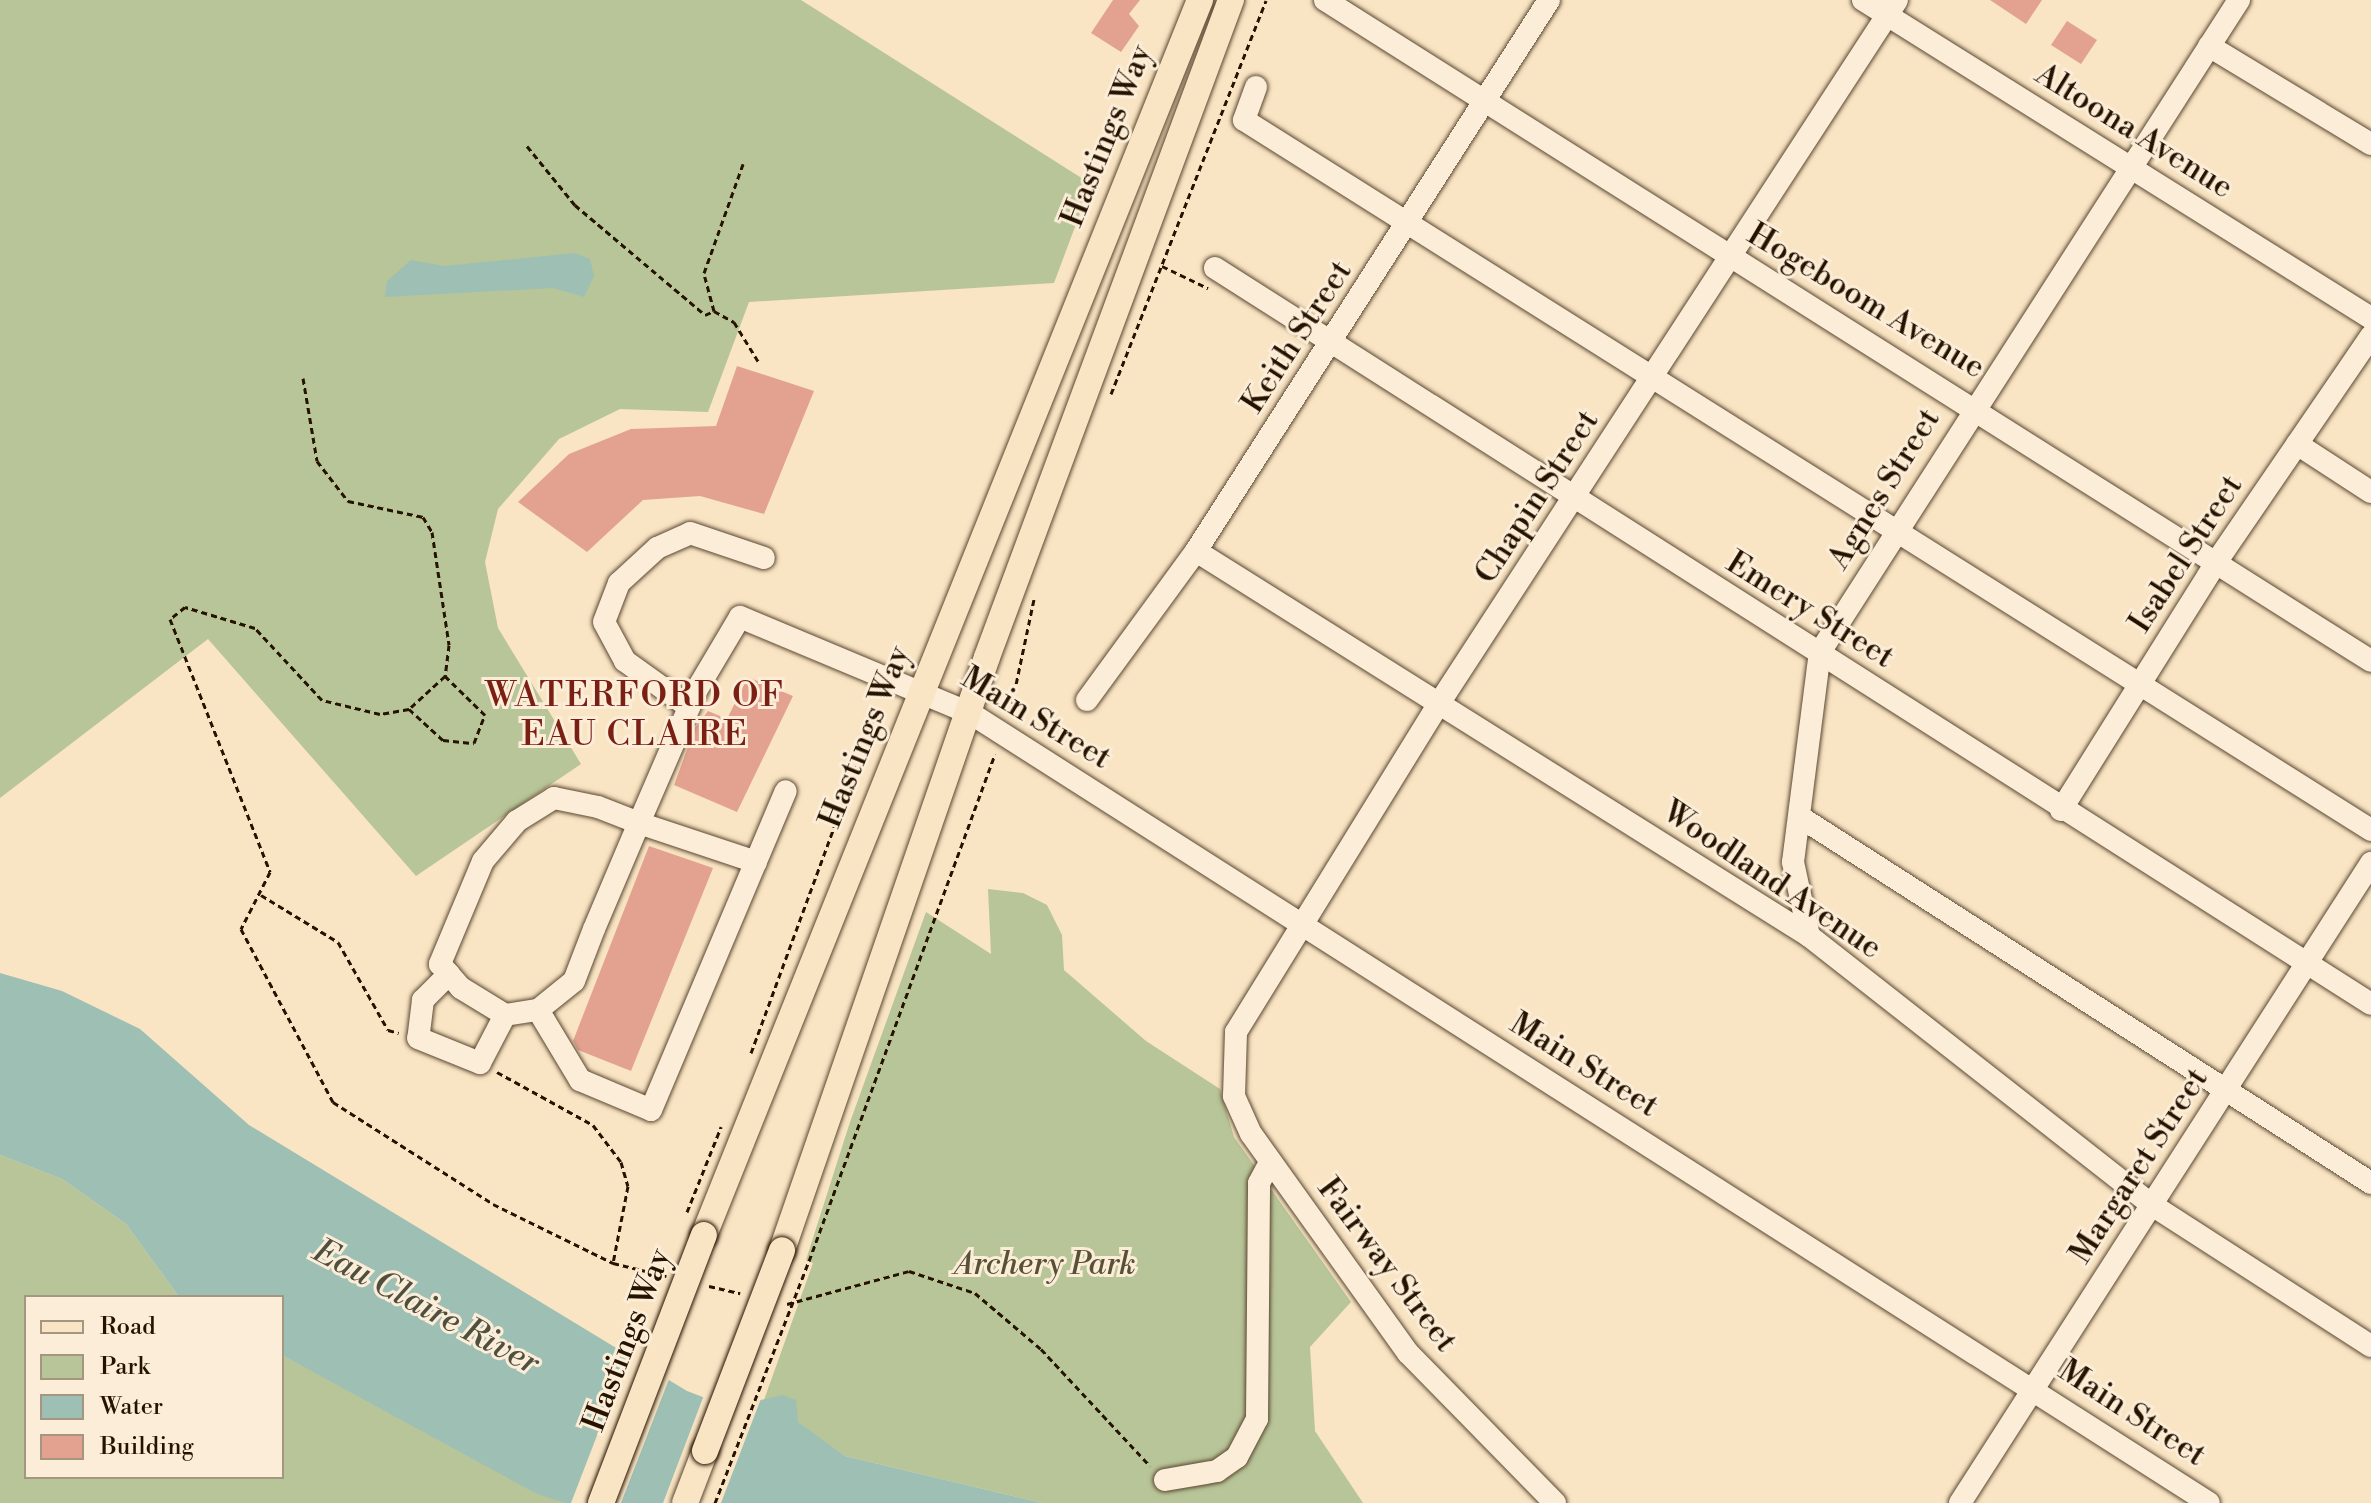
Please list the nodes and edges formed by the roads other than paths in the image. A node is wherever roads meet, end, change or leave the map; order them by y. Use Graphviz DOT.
graph roads {
  1 [pos="1200,0"];
  2 [pos="1231,0"];
  3 [pos="1325,0"];
  4 [pos="1549,0"];
  5 [pos="1863,0"];
  6 [pos="2239,0"];
  7 [pos="1892,8"];
  8 [pos="2209,46"];
  9 [pos="1256,87"];
  10 [pos="1485,98"];
  11 [pos="2371,144"];
  12 [pos="2132,166"];
  13 [pos="1409,221"];
  14 [pos="1731,257"];
  15 [pos="1215,268"];
  16 [pos="2371,318"];
  17 [pos="2371,336"];
  18 [pos="1333,343"];
  19 [pos="1651,379"];
  20 [pos="1975,405"];
  21 [pos="2297,444"];
  22 [pos="2371,492"];
  23 [pos="1573,500"];
  24 [pos="1894,533"];
  25 [pos="1196,551"];
  26 [pos="764,558"];
  27 [pos="2217,561"];
  28 [pos="1820,652"];
  29 [pos="2371,661"];
  30 [pos="2140,684"];
  31 [pos="921,688"];
  32 [pos="1087,700"];
  33 [pos="1438,705"];
  34 [pos="689,707"];
  35 [pos="970,713"];
  36 [pos="786,791"];
  37 [pos="2061,810"];
  38 [pos="1800,817"];
  39 [pos="639,823"];
  40 [pos="2371,830"];
  41 [pos="756,862"];
  42 [pos="2371,863"];
  43 [pos="1299,923"];
  44 [pos="1809,936"];
  45 [pos="2307,963"];
  46 [pos="449,974"];
  47 [pos="2371,1004"];
  48 [pos="538,1010"];
  49 [pos="505,1015"];
  50 [pos="1236,1032"];
  51 [pos="2226,1090"];
  52 [pos="1270,1162"];
  53 [pos="2371,1183"];
  54 [pos="2152,1205"];
  55 [pos="2371,1346"];
  56 [pos="2035,1388"];
  57 [pos="1165,1480"];
  58 [pos="601,1503"];
  59 [pos="685,1503"];
  60 [pos="1555,1503"];
  61 [pos="1960,1503"];
  62 [pos="2209,1503"];
  1 -- 31 [label="main road, Hastings Way"];
  2 -- 35 [label="main road, Hastings Way"];
  3 -- 10 [label="street, Hogeboom Avenue"];
  4 -- 10 [label="street, Keith Street"];
  5 -- 7 [label="street, Altoona Avenue"];
  6 -- 8 [label="street, Agnes Street"];
  7 -- 12 [label="street, Altoona Avenue"];
  7 -- 14 [label="street, Chapin Street"];
  8 -- 11 [label="street"];
  8 -- 12 [label="street, Agnes Street"];
  9 -- 13 [label="street"];
  10 -- 13 [label="street, Keith Street"];
  10 -- 14 [label="street, Hogeboom Avenue"];
  12 -- 16 [label="street, Altoona Avenue"];
  12 -- 20 [label="street, Agnes Street"];
  13 -- 18 [label="street, Keith Street"];
  13 -- 19 [label="street"];
  14 -- 19 [label="street, Chapin Street"];
  14 -- 20 [label="street, Hogeboom Avenue"];
  15 -- 18 [label="street, Emery Street"];
  17 -- 21 [label="street, Isabel Street"];
  18 -- 23 [label="street, Emery Street"];
  18 -- 25 [label="street, Keith Street"];
  19 -- 23 [label="street, Chapin Street"];
  19 -- 24 [label="street"];
  20 -- 24 [label="street, Agnes Street"];
  20 -- 27 [label="street, Hogeboom Avenue"];
  21 -- 22 [label="street"];
  21 -- 27 [label="street, Isabel Street"];
  23 -- 28 [label="street, Emery Street"];
  23 -- 33 [label="street, Chapin Street"];
  24 -- 28 [label="street, Agnes Street"];
  24 -- 30 [label="street"];
  25 -- 32 [label="street, Keith Street"];
  25 -- 33 [label="street, Woodland Avenue"];
  26 -- 34 [label="street"];
  27 -- 29 [label="street, Hogeboom Avenue"];
  27 -- 30 [label="street, Isabel Street"];
  28 -- 37 [label="street, Emery Street"];
  28 -- 38 [label="street, Agnes Street"];
  30 -- 37 [label="street, Isabel Street"];
  30 -- 40 [label="street"];
  31 -- 34 [label="street, Main Street"];
  31 -- 35 [label="street, Main Street"];
  31 -- 58 [label="main road, Hastings Way, bridge"];
  33 -- 43 [label="street, Chapin Street"];
  33 -- 44 [label="street, Woodland Avenue"];
  34 -- 39 [label="street"];
  35 -- 43 [label="street, Main Street"];
  35 -- 59 [label="main road, Hastings Way, bridge"];
  36 -- 41 [label="street"];
  37 -- 45 [label="street, Emery Street"];
  38 -- 44 [label="street, Agnes Street"];
  38 -- 51 [label="street"];
  39 -- 41 [label="street"];
  39 -- 46 [label="street"];
  39 -- 48 [label="street"];
  41 -- 48 [label="street"];
  42 -- 45 [label="street, Margaret Street"];
  43 -- 50 [label="street, Chapin Street"];
  43 -- 56 [label="street, Main Street"];
  44 -- 54 [label="street, Woodland Avenue"];
  45 -- 47 [label="street, Emery Street"];
  45 -- 51 [label="street, Margaret Street"];
  46 -- 49 [label="street"];
  46 -- 49 [label="street"];
  48 -- 49 [label="street"];
  50 -- 52 [label="street, Fairway Street"];
  51 -- 53 [label="street"];
  51 -- 54 [label="street, Margaret Street"];
  52 -- 57 [label="street"];
  52 -- 60 [label="street, Fairway Street"];
  54 -- 55 [label="street, Woodland Avenue"];
  54 -- 56 [label="street, Margaret Street"];
  56 -- 61 [label="street, Margaret Street"];
  56 -- 62 [label="street, Main Street"];
}
